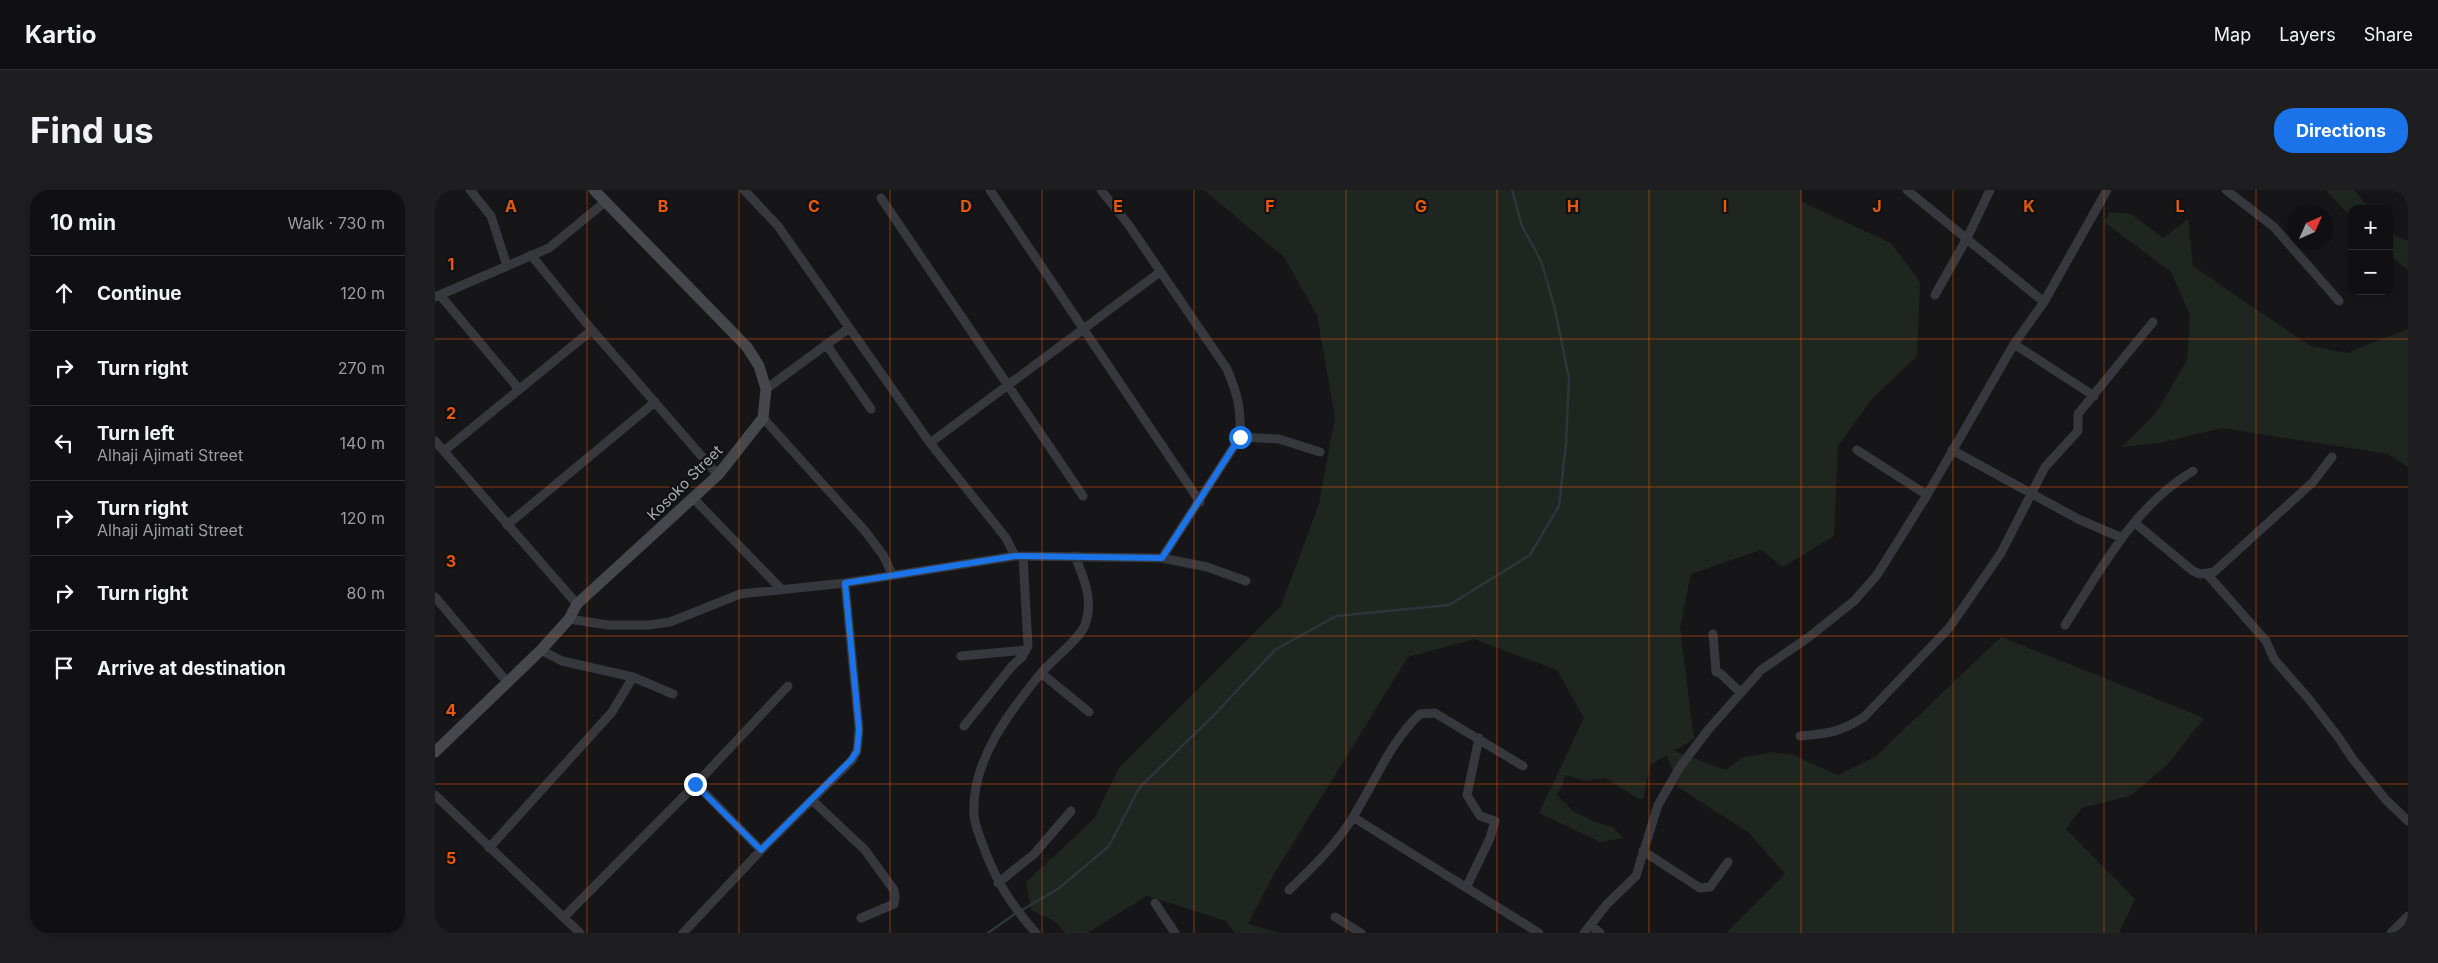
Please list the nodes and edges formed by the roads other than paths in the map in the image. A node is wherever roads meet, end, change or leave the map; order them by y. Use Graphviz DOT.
graph roads {
  1 [pos="470,190"];
  2 [pos="595,190"];
  3 [pos="744,190"];
  4 [pos="990,190"];
  5 [pos="1101,190"];
  6 [pos="1907,190"];
  7 [pos="1990,190"];
  8 [pos="2107,190"];
  9 [pos="2226,190"];
  10 [pos="881,198"];
  11 [pos="605,202"];
  12 [pos="1967,238"];
  13 [pos="531,255"];
  14 [pos="507,266"];
  15 [pos="1160,272"];
  16 [pos="1935,295"];
  17 [pos="438,296"];
  18 [pos="2339,301"];
  19 [pos="2044,302"];
  20 [pos="2153,322"];
  21 [pos="849,328"];
  22 [pos="592,330"];
  23 [pos="1083,331"];
  24 [pos="826,344"];
  25 [pos="2015,344"];
  26 [pos="1006,386"];
  27 [pos="518,388"];
  28 [pos="766,389"];
  29 [pos="2094,396"];
  30 [pos="655,402"];
  31 [pos="871,409"];
  32 [pos="763,418"];
  33 [pos="1240,437"];
  34 [pos="435,441"];
  35 [pos="930,443"];
  36 [pos="1857,450"];
  37 [pos="1952,450"];
  38 [pos="444,451"];
  39 [pos="1320,452"];
  40 [pos="2332,456"];
  41 [pos="2193,471"];
  42 [pos="718,475"];
  43 [pos="1927,494"];
  44 [pos="2033,494"];
  45 [pos="1083,496"];
  46 [pos="694,499"];
  47 [pos="1200,502"];
  48 [pos="2135,522"];
  49 [pos="507,525"];
  50 [pos="2122,538"];
  51 [pos="1019,556"];
  52 [pos="1075,556"];
  53 [pos="1162,558"];
  54 [pos="892,574"];
  55 [pos="2207,574"];
  56 [pos="1246,581"];
  57 [pos="845,583"];
  58 [pos="781,589"];
  59 [pos="435,597"];
  60 [pos="577,604"];
  61 [pos="569,619"];
  62 [pos="2065,625"];
  63 [pos="1713,634"];
  64 [pos="541,650"];
  65 [pos="1026,650"];
  66 [pos="961,656"];
  67 [pos="1041,673"];
  68 [pos="633,677"];
  69 [pos="507,682"];
  70 [pos="787,686"];
  71 [pos="1741,692"];
  72 [pos="673,694"];
  73 [pos="1089,712"];
  74 [pos="964,726"];
  75 [pos="1800,736"];
  76 [pos="1479,738"];
  77 [pos="436,750"];
  78 [pos="1523,766"];
  79 [pos="695,784"];
  80 [pos="435,795"];
  81 [pos="812,800"];
  82 [pos="1071,811"];
  83 [pos="1353,817"];
  84 [pos="2408,821"];
  85 [pos="489,848"];
  86 [pos="761,850"];
  87 [pos="1643,851"];
  88 [pos="1728,862"];
  89 [pos="998,883"];
  90 [pos="1467,886"];
  91 [pos="1289,890"];
  92 [pos="1155,904"];
  93 [pos="2408,916"];
  94 [pos="1335,917"];
  95 [pos="564,918"];
  96 [pos="861,918"];
  97 [pos="1591,925"];
  98 [pos="580,933"];
  99 [pos="683,933"];
  100 [pos="1036,933"];
  101 [pos="1175,933"];
  102 [pos="1361,933"];
  103 [pos="1539,933"];
  104 [pos="1584,933"];
  105 [pos="1600,933"];
  106 [pos="2391,933"];
  1 -- 14 [label="street"];
  2 -- 11 [label="street"];
  3 -- 21 [label="street"];
  4 -- 23 [label="street"];
  5 -- 15 [label="street"];
  6 -- 12 [label="street"];
  7 -- 12 [label="street"];
  8 -- 19 [label="street"];
  9 -- 18 [label="street"];
  10 -- 26 [label="street"];
  11 -- 13 [label="street"];
  11 -- 28 [label="street"];
  12 -- 16 [label="street"];
  12 -- 19 [label="street"];
  13 -- 14 [label="street"];
  13 -- 22 [label="street"];
  14 -- 17 [label="street"];
  15 -- 23 [label="street"];
  15 -- 33 [label="street"];
  17 -- 27 [label="street"];
  19 -- 25 [label="street"];
  20 -- 29 [label="street"];
  21 -- 24 [label="street"];
  21 -- 35 [label="street"];
  22 -- 27 [label="street"];
  22 -- 30 [label="street"];
  23 -- 26 [label="street"];
  23 -- 47 [label="street"];
  24 -- 28 [label="street"];
  24 -- 31 [label="street"];
  25 -- 29 [label="street"];
  25 -- 37 [label="street"];
  26 -- 35 [label="street"];
  26 -- 45 [label="street"];
  27 -- 38 [label="street"];
  28 -- 32 [label="street"];
  29 -- 44 [label="street"];
  30 -- 42 [label="street"];
  30 -- 49 [label="street"];
  32 -- 42 [label="street, Kosoko Street"];
  32 -- 54 [label="street"];
  33 -- 39 [label="street"];
  33 -- 47 [label="street"];
  34 -- 38 [label="street"];
  35 -- 51 [label="street"];
  36 -- 43 [label="street"];
  37 -- 43 [label="street"];
  37 -- 44 [label="street"];
  38 -- 49 [label="street"];
  40 -- 55 [label="street"];
  41 -- 48 [label="street"];
  42 -- 46 [label="street, Kosoko Street"];
  43 -- 71 [label="street"];
  44 -- 50 [label="street"];
  44 -- 75 [label="street"];
  46 -- 58 [label="street"];
  46 -- 60 [label="street, Kosoko Street"];
  47 -- 53 [label="street"];
  48 -- 50 [label="street"];
  48 -- 55 [label="street"];
  49 -- 60 [label="street"];
  50 -- 62 [label="street"];
  51 -- 52 [label="street"];
  51 -- 54 [label="street"];
  51 -- 65 [label="street"];
  52 -- 53 [label="street"];
  52 -- 67 [label="street"];
  53 -- 56 [label="street"];
  54 -- 57 [label="street"];
  55 -- 84 [label="street"];
  57 -- 58 [label="street"];
  57 -- 81 [label="street"];
  58 -- 61 [label="street"];
  59 -- 69 [label="street"];
  60 -- 61 [label="street, Kosoko Street"];
  61 -- 64 [label="street, Kosoko Street"];
  63 -- 71 [label="street"];
  64 -- 68 [label="street"];
  64 -- 69 [label="street, Kosoko Street"];
  65 -- 66 [label="street"];
  65 -- 74 [label="street"];
  67 -- 73 [label="street"];
  67 -- 89 [label="street"];
  68 -- 72 [label="street"];
  68 -- 85 [label="street"];
  69 -- 77 [label="street, Kosoko Street"];
  70 -- 79 [label="street"];
  71 -- 87 [label="street"];
  76 -- 78 [label="street"];
  76 -- 83 [label="street"];
  76 -- 90 [label="street"];
  79 -- 86 [label="street"];
  79 -- 95 [label="street"];
  80 -- 85 [label="street"];
  81 -- 86 [label="street"];
  81 -- 96 [label="street"];
  82 -- 89 [label="street"];
  83 -- 90 [label="street"];
  83 -- 91 [label="street"];
  85 -- 95 [label="street"];
  86 -- 99 [label="street"];
  87 -- 88 [label="street"];
  87 -- 97 [label="street"];
  89 -- 100 [label="street"];
  90 -- 103 [label="street"];
  92 -- 101 [label="street"];
  93 -- 106 [label="street"];
  94 -- 102 [label="street"];
  95 -- 98 [label="street"];
  97 -- 104 [label="street"];
  97 -- 105 [label="street"];
}
